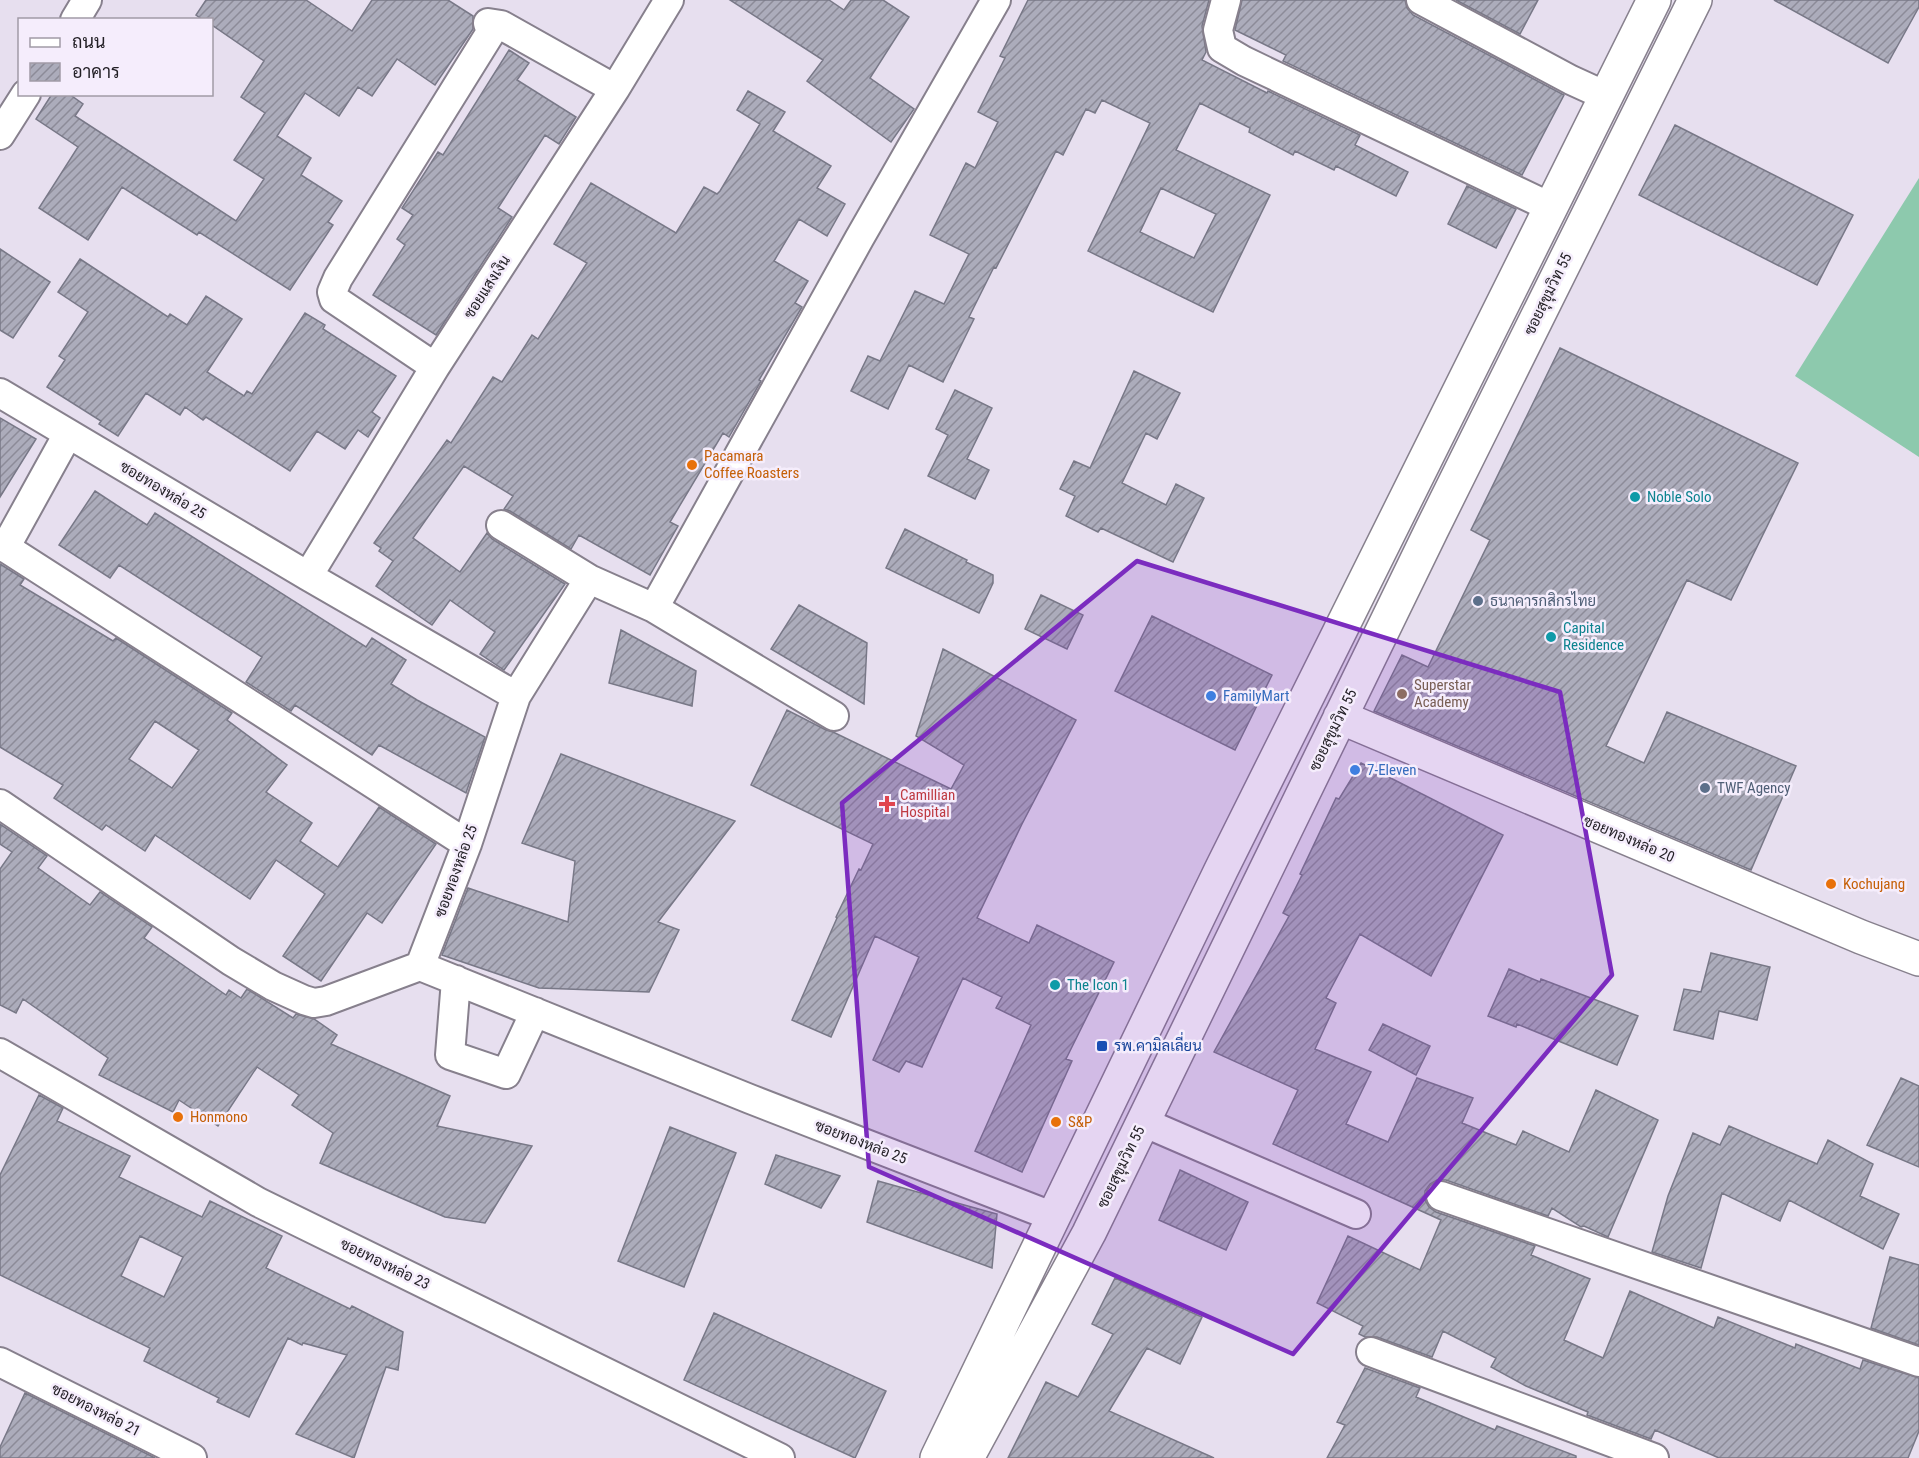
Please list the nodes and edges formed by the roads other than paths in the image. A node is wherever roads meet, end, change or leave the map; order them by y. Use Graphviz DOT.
graph roads {
  1 [pos="87,0"];
  2 [pos="669,0"];
  3 [pos="996,0"];
  4 [pos="1226,0"];
  5 [pos="1421,0"];
  6 [pos="1654,0"];
  7 [pos="1695,0"];
  8 [pos="76,18"];
  9 [pos="615,89"];
  10 [pos="25,96"];
  11 [pos="1606,96"];
  12 [pos="0,135"];
  13 [pos="1550,207"];
  14 [pos="435,367"];
  15 [pos="0,393"];
  16 [pos="68,434"];
  17 [pos="501,525"];
  18 [pos="2,546"];
  19 [pos="308,576"];
  20 [pos="589,579"];
  21 [pos="654,608"];
  22 [pos="516,696"];
  23 [pos="834,716"];
  24 [pos="1340,717"];
  25 [pos="0,804"];
  26 [pos="467,844"];
  27 [pos="1221,870"];
  28 [pos="1256,886"];
  29 [pos="1206,902"];
  30 [pos="1240,920"];
  31 [pos="1919,959"];
  32 [pos="420,966"];
  33 [pos="456,980"];
  34 [pos="535,1012"];
  35 [pos="0,1053"];
  36 [pos="1143,1122"];
  37 [pos="1441,1196"];
  38 [pos="1356,1214"];
  39 [pos="1054,1217"];
  40 [pos="1089,1233"];
  41 [pos="1371,1352"];
  42 [pos="0,1362"];
  43 [pos="1919,1362"];
  44 [pos="192,1458"];
  45 [pos="780,1458"];
  46 [pos="937,1458"];
  47 [pos="967,1458"];
  48 [pos="1654,1458"];
  1 -- 8 [label="street"];
  2 -- 9 [label="street, ซอยแสงเงิน"];
  3 -- 21 [label="street"];
  4 -- 13 [label="street"];
  5 -- 11 [label="street"];
  6 -- 11 [label="main road"];
  7 -- 24 [label="main road, ซอยสุขุมวิท 55"];
  9 -- 14 [label="street, ซอยแสงเงิน"];
  9 -- 14 [label="street"];
  10 -- 12 [label="street"];
  11 -- 13 [label="main road"];
  13 -- 27 [label="main road"];
  14 -- 19 [label="street, ซอยแสงเงิน"];
  15 -- 16 [label="street, ซอยทองหล่อ 25"];
  16 -- 18 [label="street"];
  16 -- 19 [label="street, ซอยทองหล่อ 25"];
  17 -- 20 [label="street"];
  18 -- 26 [label="street"];
  19 -- 22 [label="street, ซอยทองหล่อ 25"];
  20 -- 21 [label="street"];
  20 -- 22 [label="street"];
  21 -- 23 [label="street"];
  22 -- 26 [label="street, ซอยทองหล่อ 25"];
  24 -- 28 [label="main road, ซอยสุขุมวิท 55"];
  24 -- 31 [label="main road, ซอยทองหล่อ 20"];
  25 -- 32 [label="street"];
  26 -- 32 [label="street, ซอยทองหล่อ 25"];
  27 -- 28 [label="main road"];
  27 -- 29 [label="main road"];
  28 -- 30 [label="main road, ซอยสุขุมวิท 55"];
  29 -- 30 [label="main road"];
  29 -- 39 [label="main road"];
  30 -- 36 [label="main road, ซอยสุขุมวิท 55"];
  32 -- 33 [label="street, ซอยทองหล่อ 25"];
  33 -- 34 [label="street, ซอยทองหล่อ 25"];
  33 -- 34 [label="street"];
  34 -- 39 [label="street, ซอยทองหล่อ 25"];
  35 -- 45 [label="street, ซอยทองหล่อ 23"];
  36 -- 38 [label="street"];
  36 -- 40 [label="main road, ซอยสุขุมวิท 55"];
  37 -- 43 [label="street"];
  39 -- 40 [label="main road"];
  39 -- 46 [label="main road"];
  40 -- 47 [label="main road, ซอยสุขุมวิท 55"];
  41 -- 48 [label="street"];
  42 -- 44 [label="street, ซอยทองหล่อ 21"];
}
